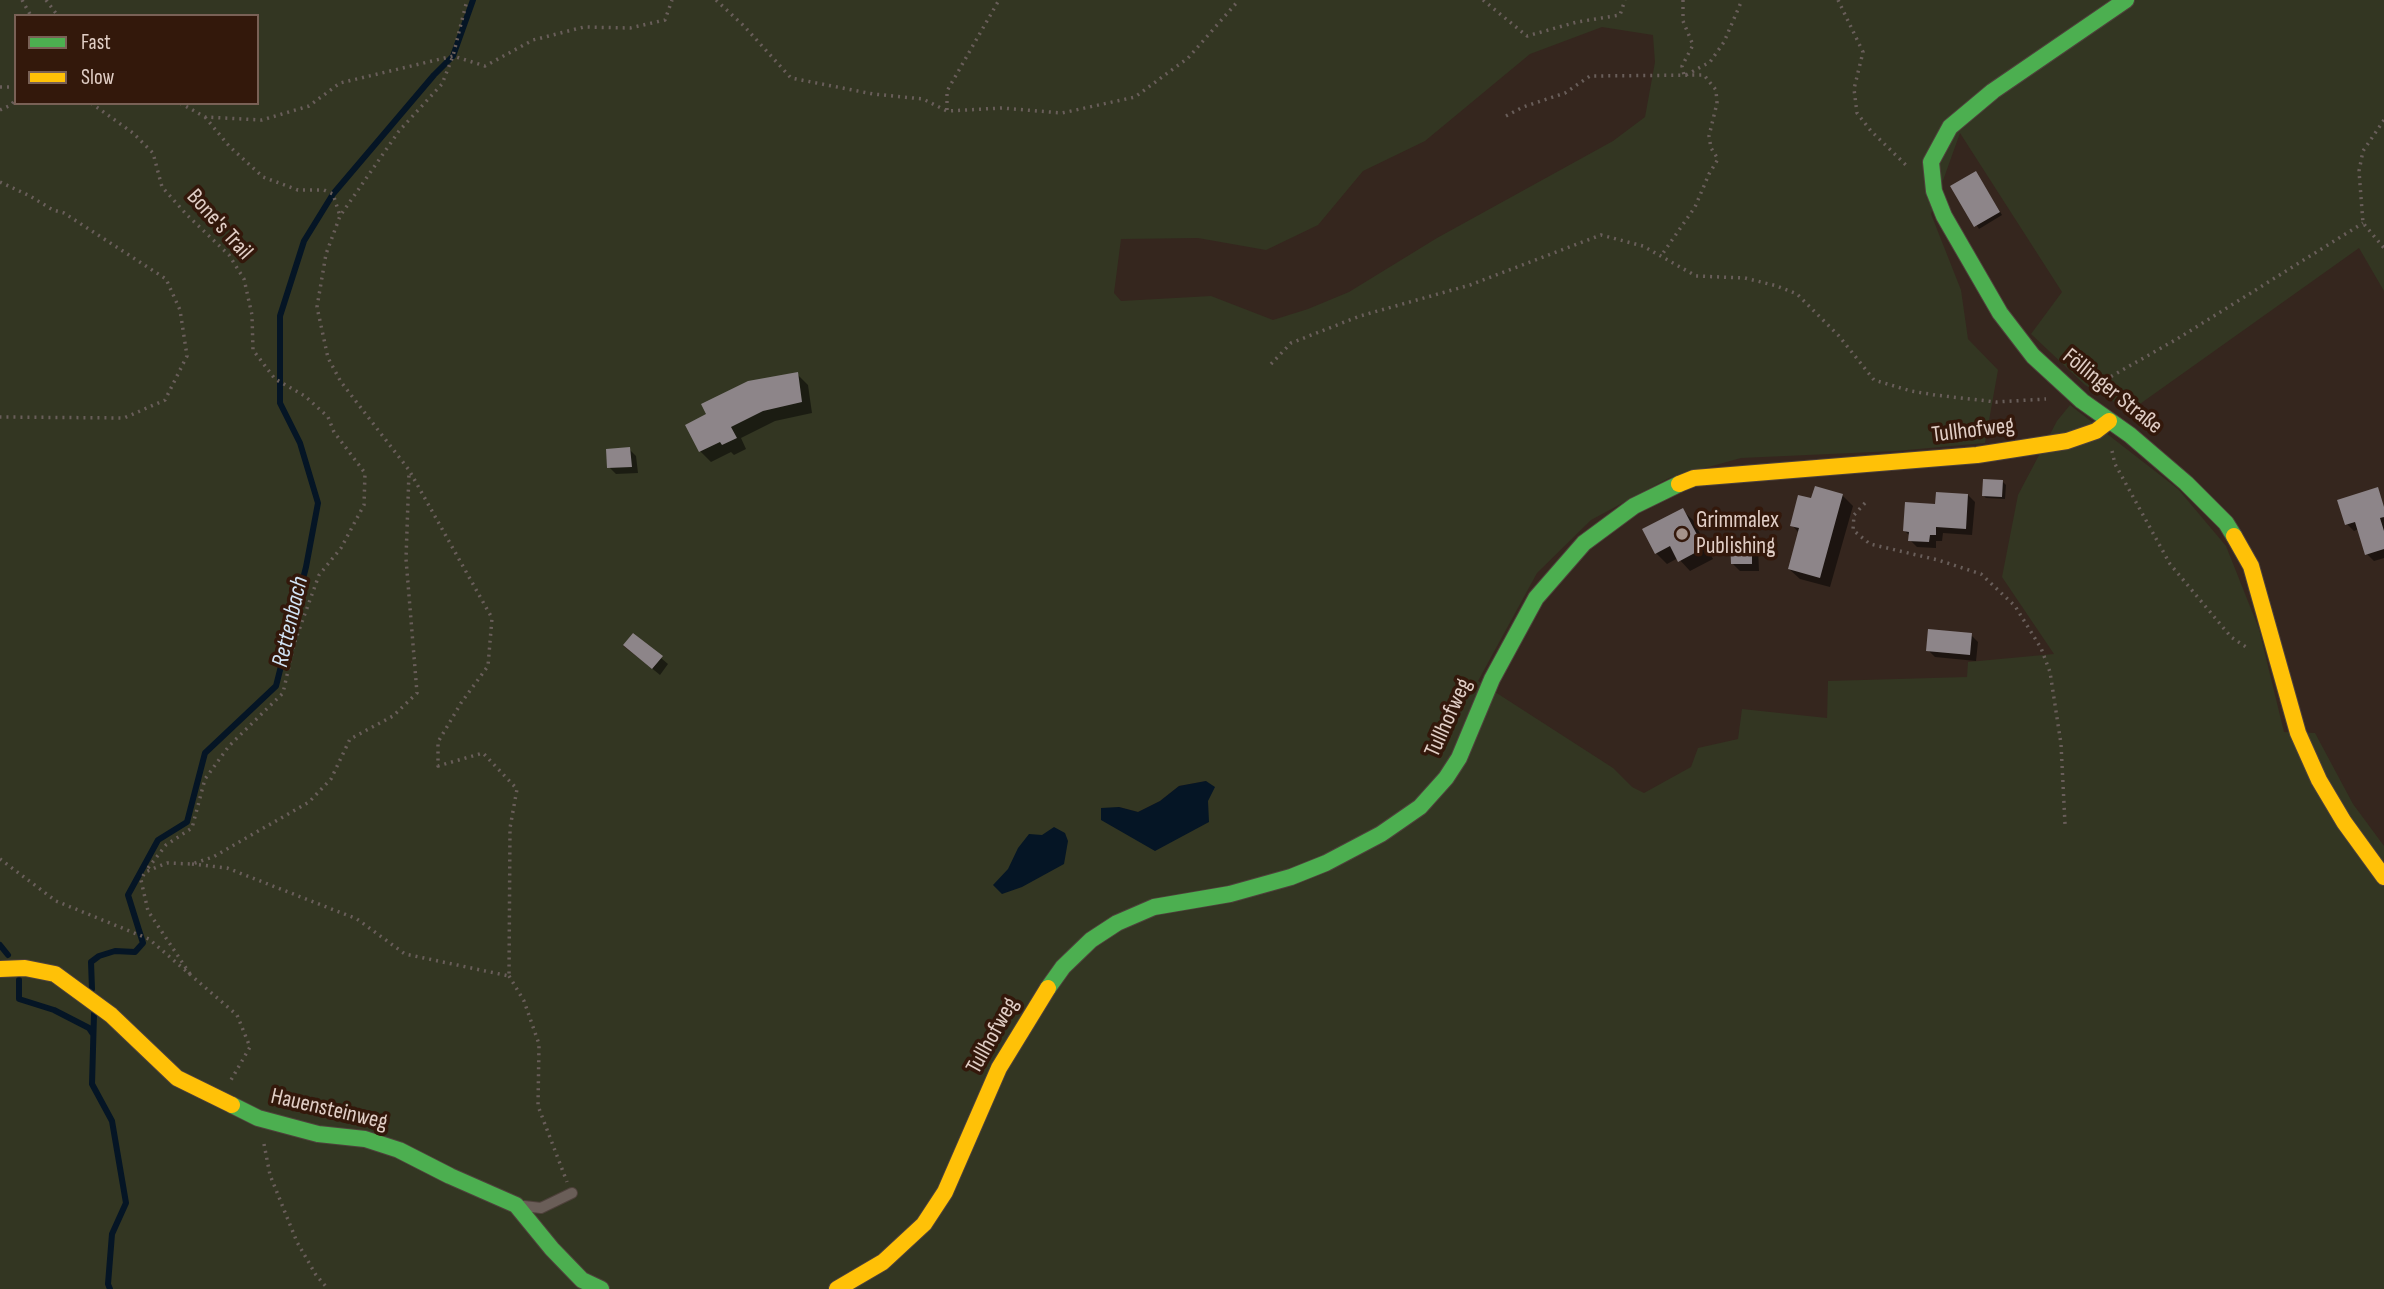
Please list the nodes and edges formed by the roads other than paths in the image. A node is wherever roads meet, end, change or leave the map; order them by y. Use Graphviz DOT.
graph roads {
  1 [pos="2126,0"];
  2 [pos="2109,421"];
  3 [pos="2384,877"];
  4 [pos="0,969"];
  5 [pos="572,1193"];
  6 [pos="516,1205"];
  7 [pos="601,1289"];
  8 [pos="837,1289"];
  1 -- 2 [label="street, Föllinger Straße"];
  2 -- 3 [label="street, Föllinger Straße"];
  2 -- 8 [label="street, Tullhofweg"];
  4 -- 6 [label="street, Hauensteinweg"];
  5 -- 6 [label="lane, Hauensteinweg"];
  6 -- 7 [label="street, Hauensteinweg"];
}
